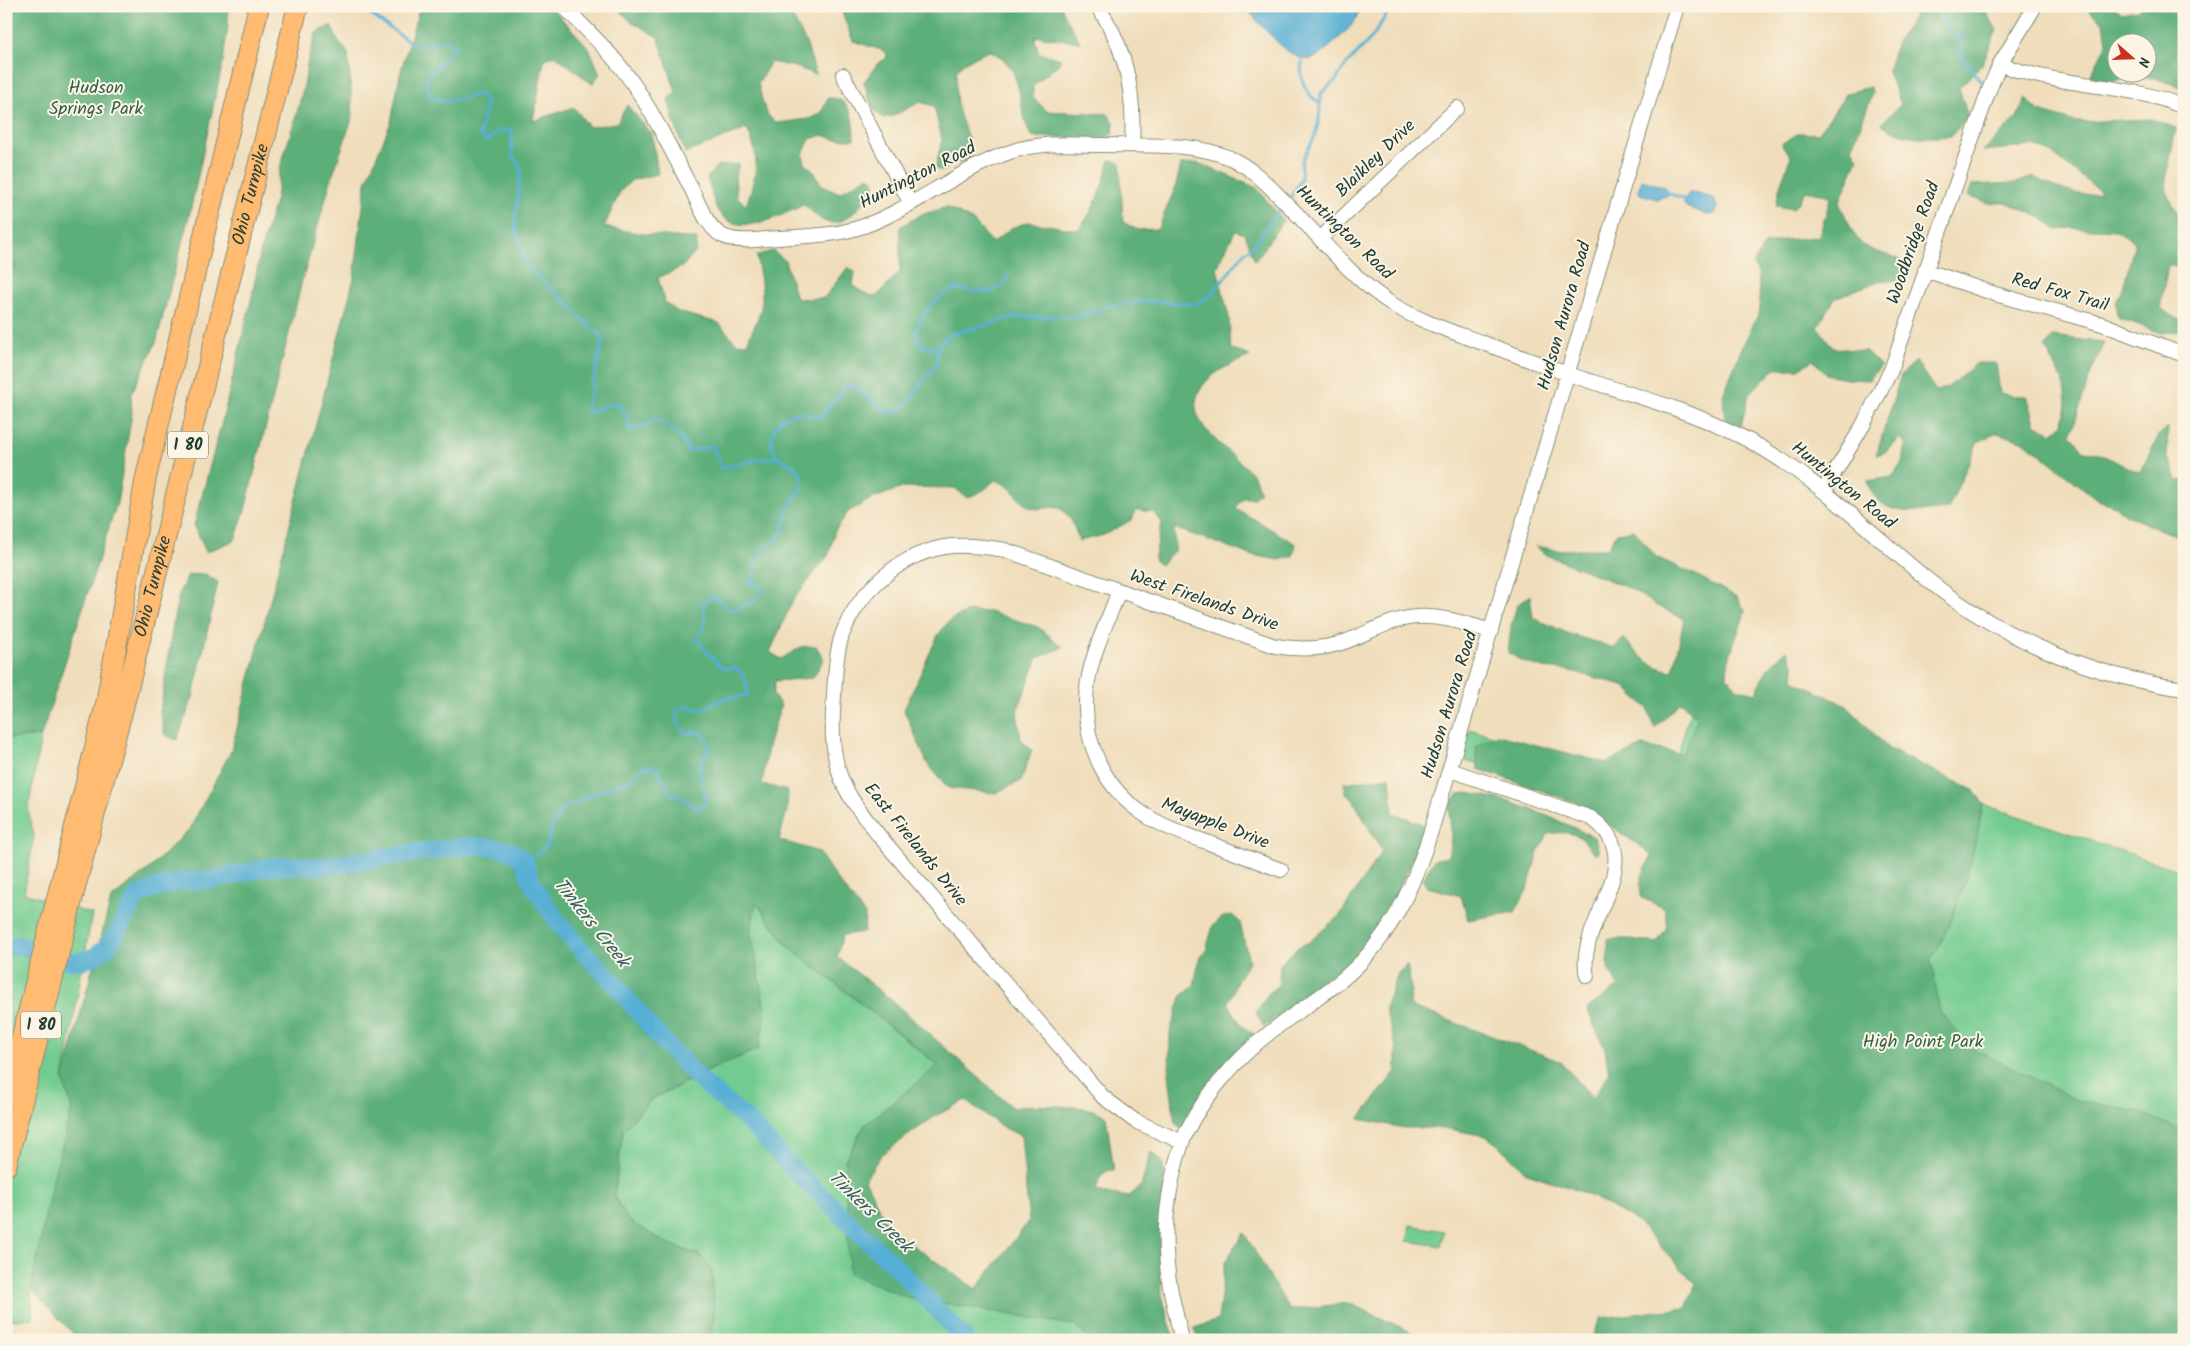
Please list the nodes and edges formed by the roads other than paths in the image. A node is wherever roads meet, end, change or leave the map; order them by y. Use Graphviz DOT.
graph roads {
  1 [pos="260,6"];
  2 [pos="298,6"];
  3 [pos="563,6"];
  4 [pos="1097,6"];
  5 [pos="1677,6"];
  6 [pos="2035,6"];
  7 [pos="2000,64"];
  8 [pos="842,75"];
  9 [pos="1458,108"];
  10 [pos="2184,108"];
  11 [pos="1132,145"];
  12 [pos="910,202"];
  13 [pos="1321,238"];
  14 [pos="1925,270"];
  15 [pos="2184,354"];
  16 [pos="1567,374"];
  17 [pos="1824,490"];
  18 [pos="1024,557"];
  19 [pos="1119,591"];
  20 [pos="1492,631"];
  21 [pos="2184,689"];
  22 [pos="1450,770"];
  23 [pos="1281,870"];
  24 [pos="69,882"];
  25 [pos="1588,976"];
  26 [pos="6,1100"];
  27 [pos="1182,1142"];
  28 [pos="6,1166"];
  29 [pos="1182,1340"];
  1 -- 24 [label="highway, Ohio Turnpike / I 80"];
  2 -- 24 [label="highway, Ohio Turnpike / I 80"];
  3 -- 12 [label="street, Huntington Road"];
  4 -- 11 [label="street"];
  5 -- 16 [label="street, Hudson Aurora Road"];
  6 -- 7 [label="street, Woodbridge Road"];
  7 -- 10 [label="street"];
  7 -- 14 [label="street, Woodbridge Road"];
  8 -- 12 [label="street"];
  9 -- 13 [label="street, Blaikley Drive"];
  11 -- 12 [label="street, Huntington Road"];
  11 -- 13 [label="street, Huntington Road"];
  13 -- 16 [label="street, Huntington Road"];
  14 -- 15 [label="street, Red Fox Trail"];
  14 -- 17 [label="street, Woodbridge Road"];
  16 -- 17 [label="street, Huntington Road"];
  16 -- 20 [label="street, Hudson Aurora Road"];
  17 -- 21 [label="street, Huntington Road"];
  18 -- 19 [label="street, West Firelands Drive"];
  18 -- 27 [label="street, East Firelands Drive"];
  19 -- 20 [label="street, West Firelands Drive"];
  19 -- 23 [label="street, Mayapple Drive"];
  20 -- 22 [label="street, Hudson Aurora Road"];
  22 -- 25 [label="street"];
  22 -- 27 [label="street, Hudson Aurora Road"];
  24 -- 26 [label="highway, Ohio Turnpike / I 80"];
  24 -- 28 [label="highway, Ohio Turnpike / I 80"];
  27 -- 29 [label="street, Hudson Aurora Road"];
}
